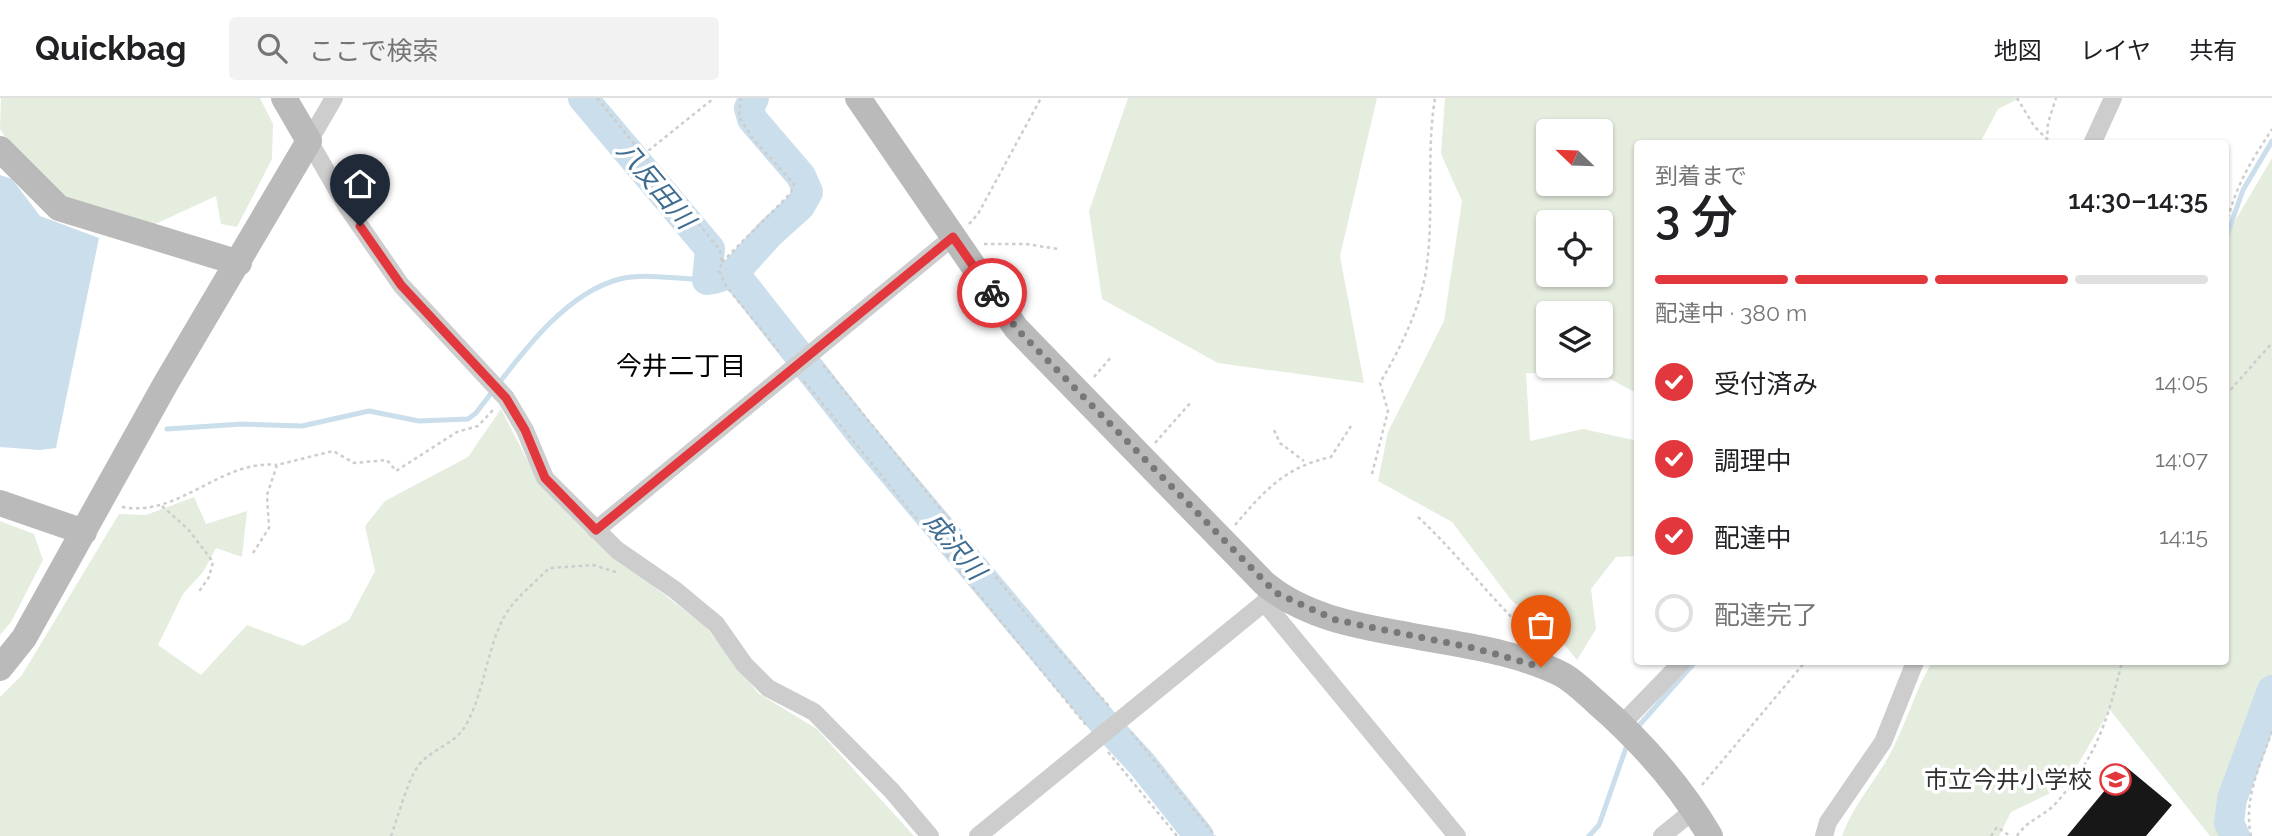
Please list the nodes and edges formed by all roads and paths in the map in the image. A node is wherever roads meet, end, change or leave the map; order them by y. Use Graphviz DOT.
graph roads {
  1 [pos="284,98"];
  2 [pos="334,98"];
  3 [pos="597,98"];
  4 [pos="713,98"];
  5 [pos="741,98"];
  6 [pos="858,98"];
  7 [pos="1041,98"];
  8 [pos="1435,98"];
  9 [pos="2017,98"];
  10 [pos="2056,98"];
  11 [pos="2113,98"];
  12 [pos="2272,129"];
  13 [pos="2046,140"];
  14 [pos="2047,140"];
  15 [pos="2094,140"];
  16 [pos="309,141"];
  17 [pos="0,149"];
  18 [pos="643,155"];
  19 [pos="2229,210"];
  20 [pos="958,244"];
  21 [pos="1058,249"];
  22 [pos="722,262"];
  23 [pos="239,263"];
  24 [pos="2272,343"];
  25 [pos="1112,356"];
  26 [pos="804,359"];
  27 [pos="2229,392"];
  28 [pos="1080,393"];
  29 [pos="506,398"];
  30 [pos="1192,401"];
  31 [pos="1351,426"];
  32 [pos="1274,430"];
  33 [pos="1143,457"];
  34 [pos="1306,463"];
  35 [pos="277,465"];
  36 [pos="1372,474"];
  37 [pos="100,502"];
  38 [pos="0,503"];
  39 [pos="162,506"];
  40 [pos="1418,517"];
  41 [pos="596,530"];
  42 [pos="84,532"];
  43 [pos="1221,540"];
  44 [pos="253,553"];
  45 [pos="630,576"];
  46 [pos="198,593"];
  47 [pos="1270,598"];
  48 [pos="1541,645"];
  49 [pos="1680,665"];
  50 [pos="1803,665"];
  51 [pos="1914,665"];
  52 [pos="2121,665"];
  53 [pos="0,668"];
  54 [pos="1118,720"];
  55 [pos="2272,731"];
  56 [pos="1629,732"];
  57 [pos="1098,736"];
  58 [pos="1691,805"];
  59 [pos="391,836"];
  60 [pos="930,836"];
  61 [pos="978,836"];
  62 [pos="1177,836"];
  63 [pos="1215,836"];
  64 [pos="1457,836"];
  65 [pos="1662,836"];
  66 [pos="1710,836"];
  67 [pos="1824,836"];
  68 [pos="1992,836"];
  69 [pos="2010,836"];
  70 [pos="2017,836"];
  71 [pos="2251,836"];
  1 -- 16 [label="main road"];
  2 -- 16 [label="street"];
  3 -- 18 [label="path"];
  4 -- 18 [label="path"];
  5 -- 22 [label="path"];
  6 -- 20 [label="main road"];
  7 -- 20 [label="path"];
  8 -- 36 [label="path"];
  9 -- 13 [label="path"];
  10 -- 14 [label="path"];
  11 -- 15 [label="street"];
  12 -- 19 [label="path"];
  16 -- 23 [label="main road"];
  16 -- 29 [label="street"];
  17 -- 23 [label="main road"];
  18 -- 22 [label="path"];
  20 -- 21 [label="path"];
  20 -- 26 [label="street"];
  20 -- 28 [label="main road"];
  22 -- 26 [label="path"];
  23 -- 37 [label="main road"];
  24 -- 27 [label="path"];
  25 -- 28 [label="path"];
  26 -- 41 [label="street"];
  26 -- 54 [label="path"];
  26 -- 57 [label="path"];
  28 -- 33 [label="main road"];
  29 -- 35 [label="path"];
  29 -- 41 [label="street"];
  30 -- 33 [label="path"];
  31 -- 34 [label="path"];
  32 -- 34 [label="path"];
  33 -- 43 [label="main road"];
  34 -- 43 [label="path"];
  35 -- 39 [label="path"];
  35 -- 44 [label="path"];
  37 -- 39 [label="path"];
  37 -- 42 [label="main road"];
  38 -- 42 [label="main road"];
  39 -- 46 [label="path"];
  40 -- 48 [label="path"];
  41 -- 60 [label="street"];
  42 -- 53 [label="main road"];
  43 -- 47 [label="main road"];
  45 -- 59 [label="path"];
  47 -- 54 [label="street"];
  47 -- 56 [label="main road"];
  47 -- 64 [label="street"];
  49 -- 56 [label="street"];
  50 -- 58 [label="path"];
  51 -- 67 [label="street"];
  52 -- 70 [label="path"];
  54 -- 57 [label="street"];
  54 -- 63 [label="path"];
  55 -- 71 [label="path"];
  56 -- 58 [label="main road"];
  57 -- 61 [label="street"];
  57 -- 62 [label="path"];
  58 -- 65 [label="street"];
  58 -- 66 [label="main road"];
  68 -- 69 [label="path"];
}
